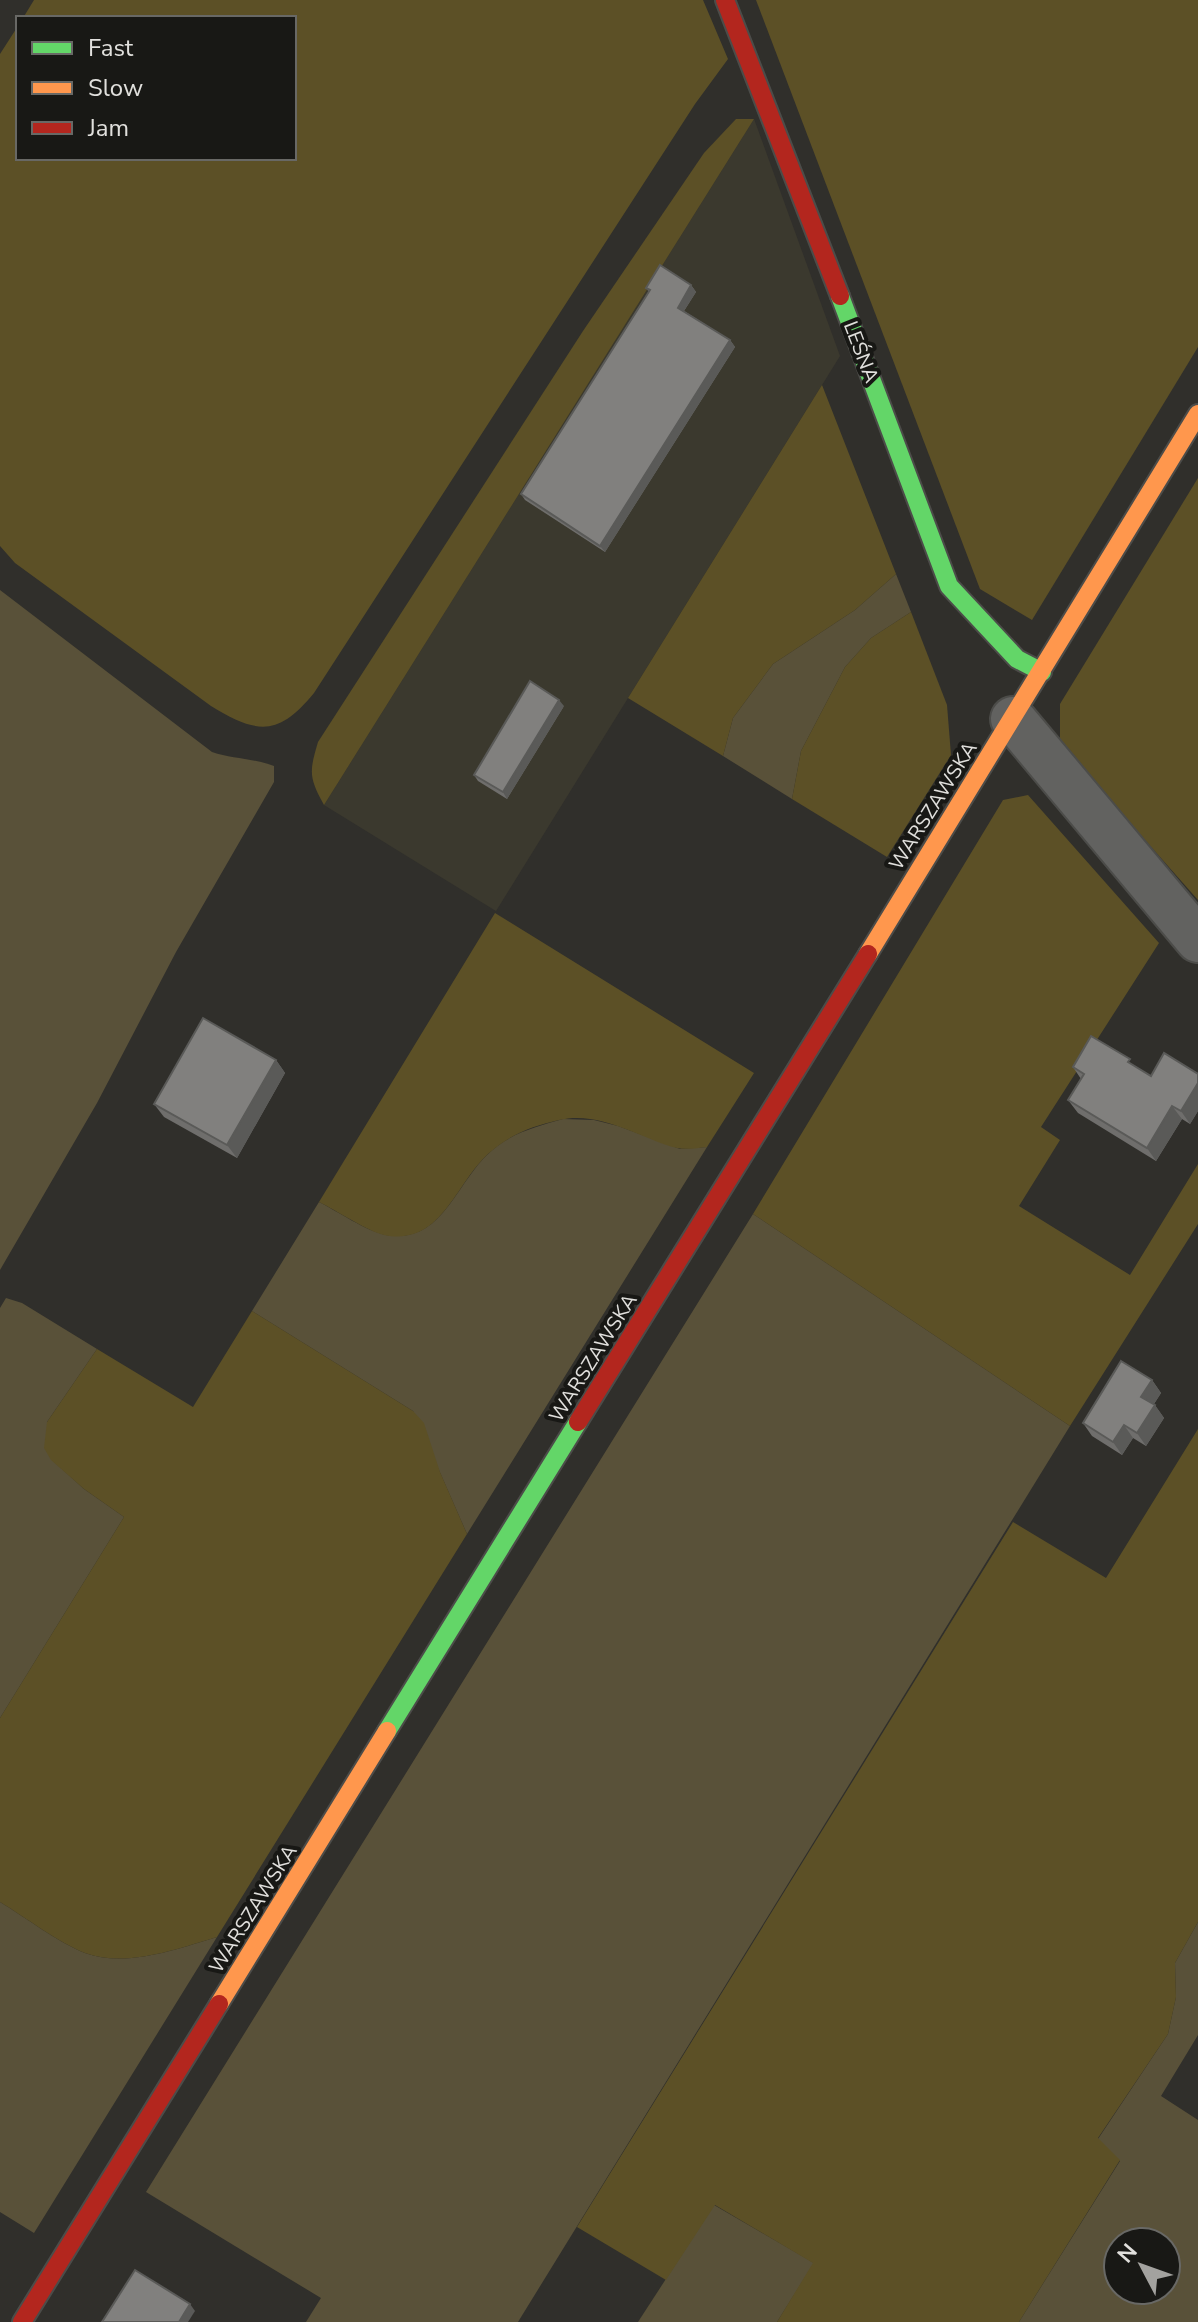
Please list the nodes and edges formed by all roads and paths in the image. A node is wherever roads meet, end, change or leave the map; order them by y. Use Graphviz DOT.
graph roads {
  1 [pos="725,0"];
  2 [pos="1198,414"];
  3 [pos="1042,672"];
  4 [pos="1013,719"];
  5 [pos="1198,940"];
  6 [pos="22,2322"];
  1 -- 3 [label="street, LEŚNA"];
  2 -- 3 [label="street, WARSZAWSKA"];
  3 -- 4 [label="street, WARSZAWSKA"];
  4 -- 5 [label="street"];
  4 -- 6 [label="street, WARSZAWSKA"];
}
